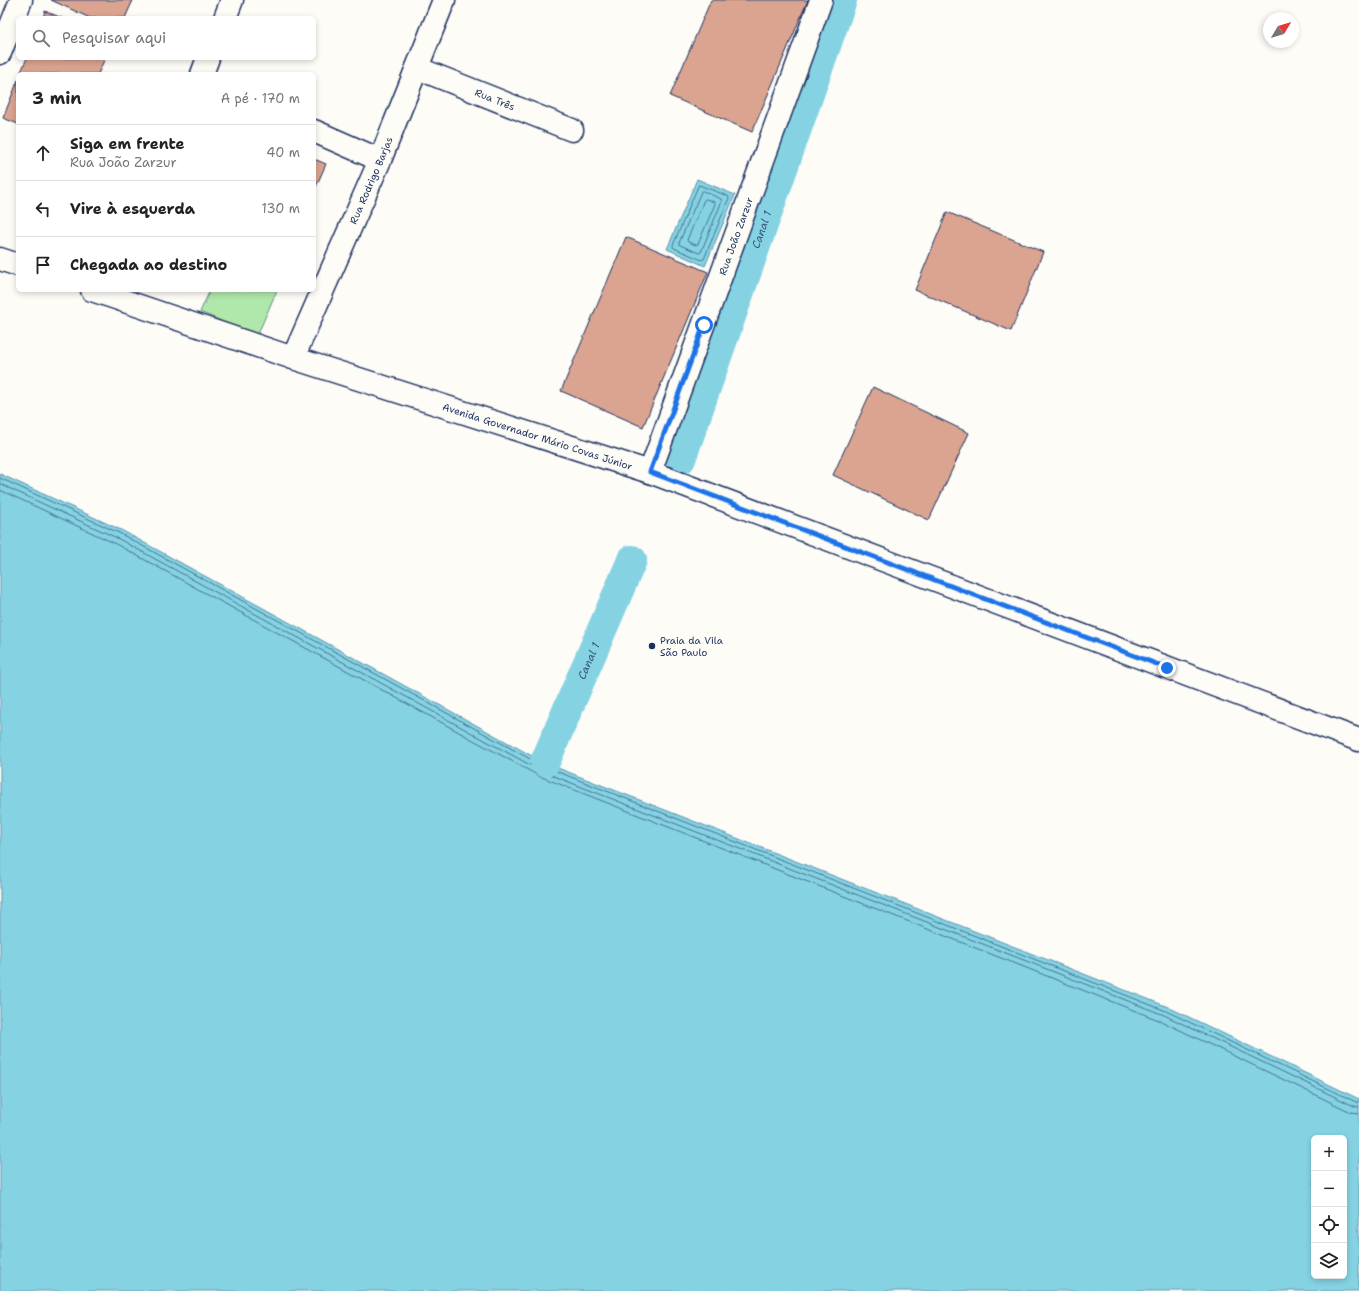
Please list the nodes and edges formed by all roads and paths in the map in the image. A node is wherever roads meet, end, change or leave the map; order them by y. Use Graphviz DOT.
graph roads {
  1 [pos="21,0"];
  2 [pos="232,0"];
  3 [pos="444,0"];
  4 [pos="821,0"];
  5 [pos="226,16"];
  6 [pos="0,54"];
  7 [pos="207,60"];
  8 [pos="417,68"];
  9 [pos="203,72"];
  10 [pos="572,130"];
  11 [pos="316,132"];
  12 [pos="380,160"];
  13 [pos="0,259"];
  14 [pos="16,264"];
  15 [pos="98,292"];
  16 [pos="293,358"];
  17 [pos="650,472"];
  18 [pos="1359,740"];
  1 -- 6 [label="street"];
  2 -- 5 [label="street"];
  3 -- 8 [label="street, Rua Rodrigo Barjas"];
  4 -- 17 [label="street, Rua João Zarzur"];
  7 -- 9 [label="street"];
  8 -- 10 [label="street, Rua Três"];
  8 -- 12 [label="street, Rua Rodrigo Barjas"];
  11 -- 12 [label="street"];
  12 -- 16 [label="street, Rua Rodrigo Barjas"];
  13 -- 14 [label="street"];
  15 -- 16 [label="street, Avenida Governador Mário Covas Júnior"];
  16 -- 17 [label="street, Avenida Governador Mário Covas Júnior"];
  17 -- 18 [label="street, Avenida Governador Mário Covas Júnior"];
}
